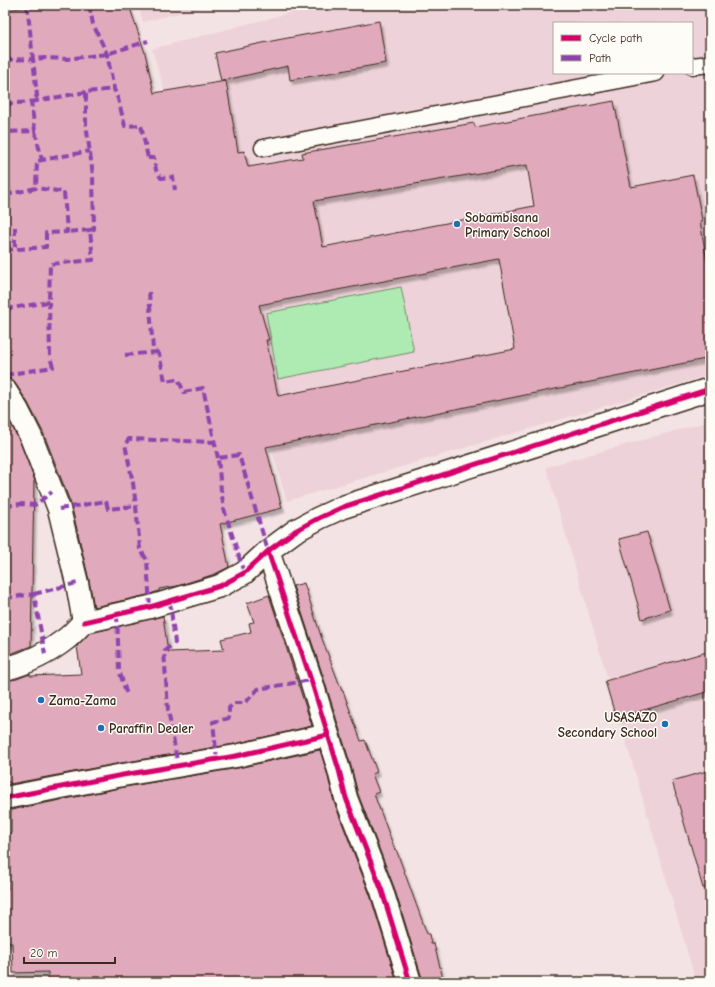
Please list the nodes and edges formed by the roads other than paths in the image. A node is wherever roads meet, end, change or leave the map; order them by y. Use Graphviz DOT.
graph roads {
  1 [pos="710,64"];
  2 [pos="693,66"];
  3 [pos="651,74"];
  4 [pos="263,148"];
  5 [pos="710,389"];
  6 [pos="5,390"];
  7 [pos="268,551"];
  8 [pos="84,622"];
  9 [pos="5,669"];
  10 [pos="328,735"];
  11 [pos="5,798"];
  12 [pos="410,982"];
  1 -- 2 [label="lane"];
  3 -- 4 [label="lane"];
  5 -- 7 [label="street"];
  6 -- 8 [label="street"];
  7 -- 8 [label="street"];
  7 -- 10 [label="street"];
  8 -- 9 [label="street"];
  10 -- 11 [label="street"];
  10 -- 12 [label="street"];
}
